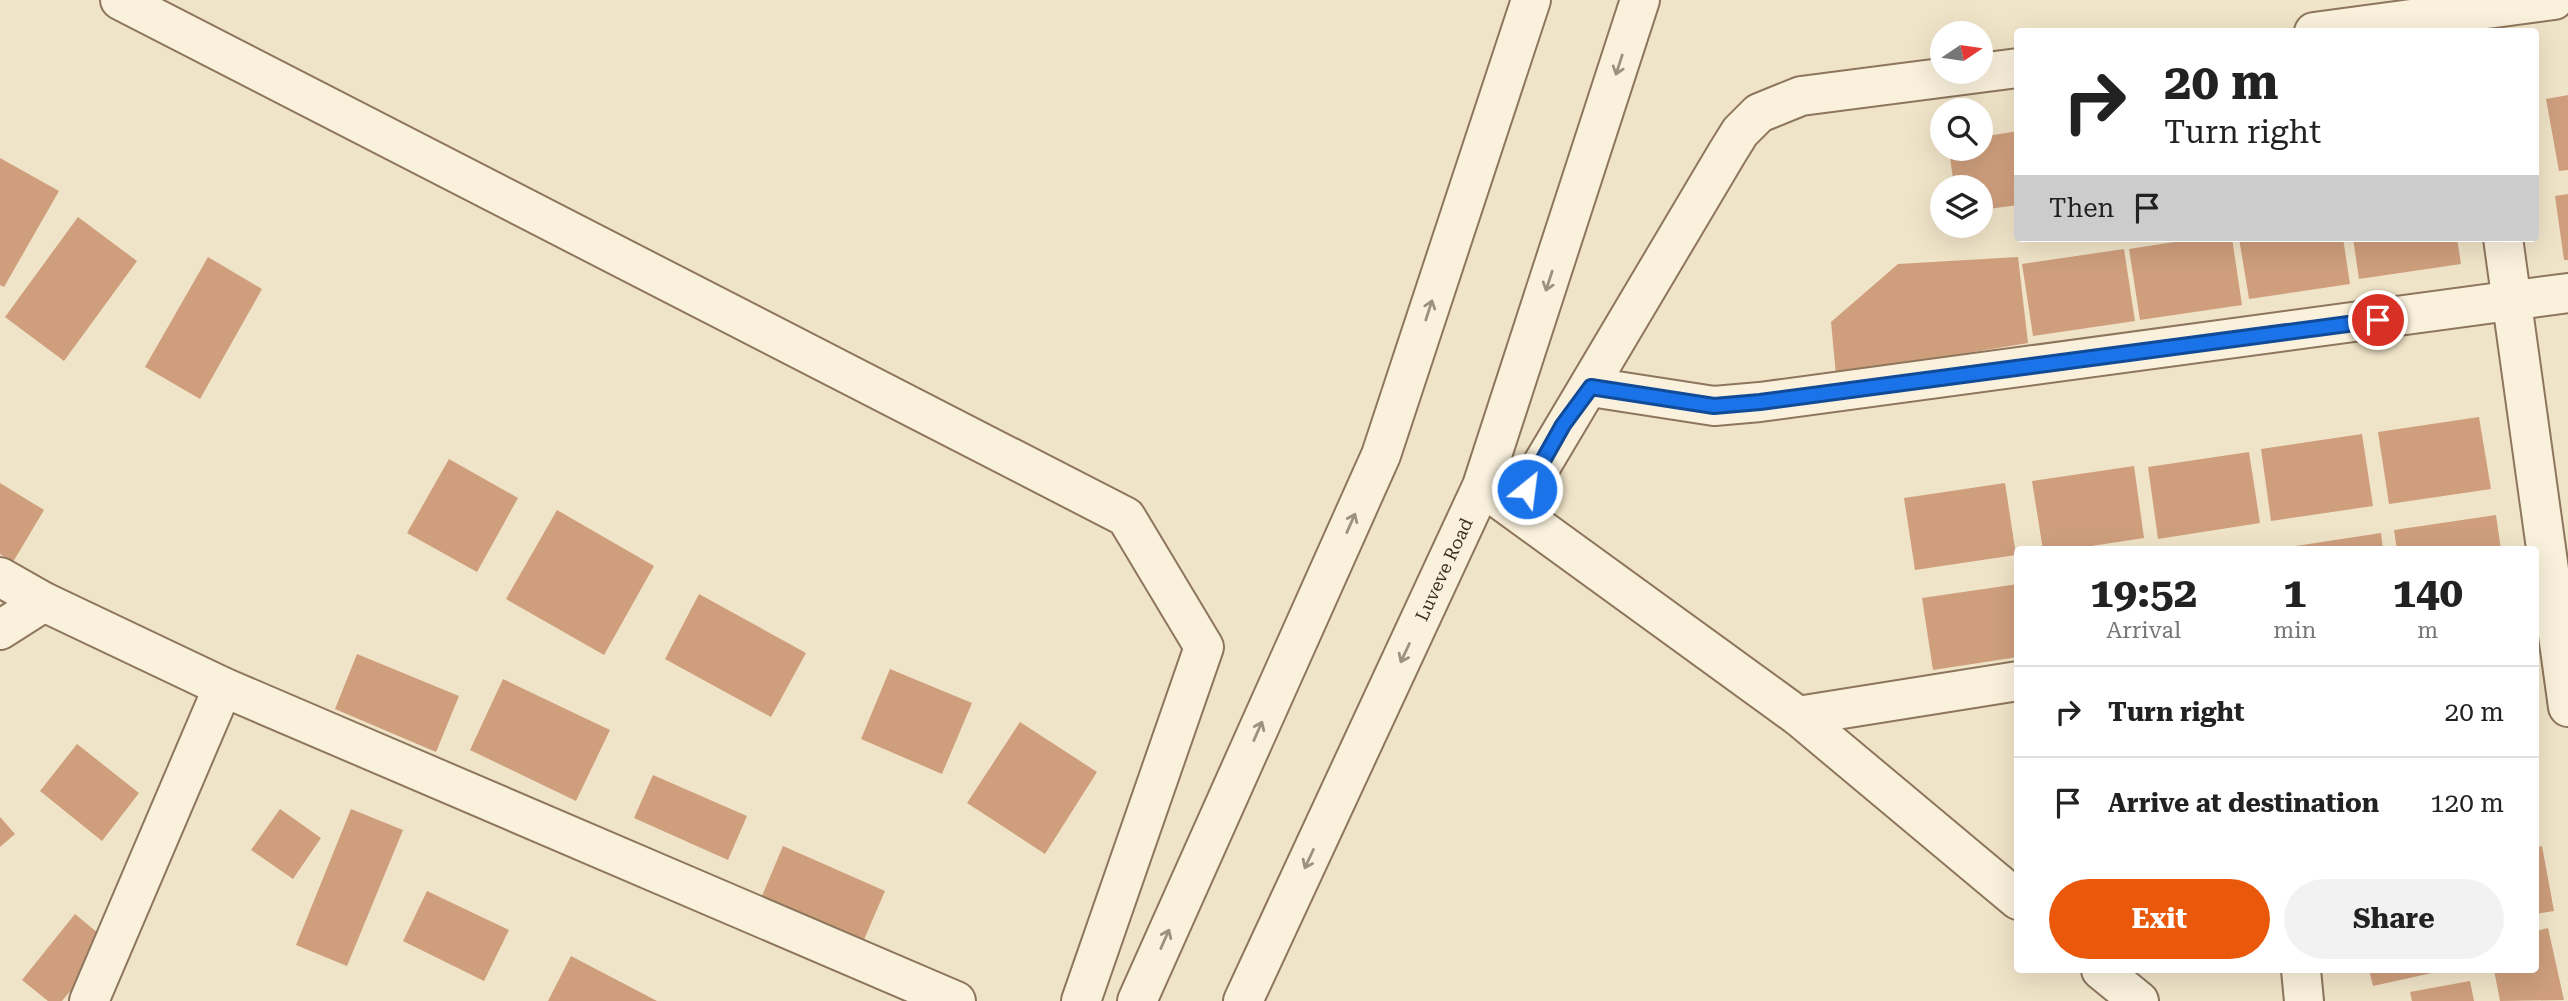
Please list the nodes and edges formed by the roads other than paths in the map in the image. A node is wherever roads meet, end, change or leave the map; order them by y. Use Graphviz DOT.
graph roads {
  1 [pos="120,0"];
  2 [pos="1531,0"];
  3 [pos="1640,0"];
  4 [pos="2554,0"];
  5 [pos="2472,22"];
  6 [pos="2377,28"];
  7 [pos="2014,69"];
  8 [pos="2504,242"];
  9 [pos="2568,293"];
  10 [pos="2512,302"];
  11 [pos="1591,387"];
  12 [pos="1482,486"];
  13 [pos="1515,510"];
  14 [pos="0,577"];
  15 [pos="2553,601"];
  16 [pos="44,602"];
  17 [pos="0,630"];
  18 [pos="2014,682"];
  19 [pos="223,687"];
  20 [pos="2568,707"];
  21 [pos="1798,716"];
  22 [pos="2014,897"];
  23 [pos="2301,973"];
  24 [pos="89,1001"];
  25 [pos="956,1001"];
  26 [pos="1081,1001"];
  27 [pos="1137,1001"];
  28 [pos="1243,1001"];
  29 [pos="2304,1001"];
  1 -- 26 [label="street"];
  27 -- 2 [label="street, one-way"];
  3 -- 12 [label="street, Luveve Road, one-way"];
  4 -- 5 [label="street"];
  5 -- 6 [label="street"];
  7 -- 11 [label="street"];
  8 -- 10 [label="street"];
  9 -- 10 [label="street"];
  10 -- 11 [label="street"];
  10 -- 15 [label="street"];
  11 -- 13 [label="street"];
  12 -- 13 [label="street"];
  12 -- 28 [label="street, Luveve Road, one-way"];
  13 -- 21 [label="street"];
  14 -- 16 [label="street"];
  15 -- 20 [label="street"];
  16 -- 17 [label="street"];
  16 -- 19 [label="street"];
  18 -- 21 [label="street"];
  19 -- 24 [label="street"];
  19 -- 25 [label="street"];
  21 -- 22 [label="street"];
  23 -- 29 [label="street"];
}
